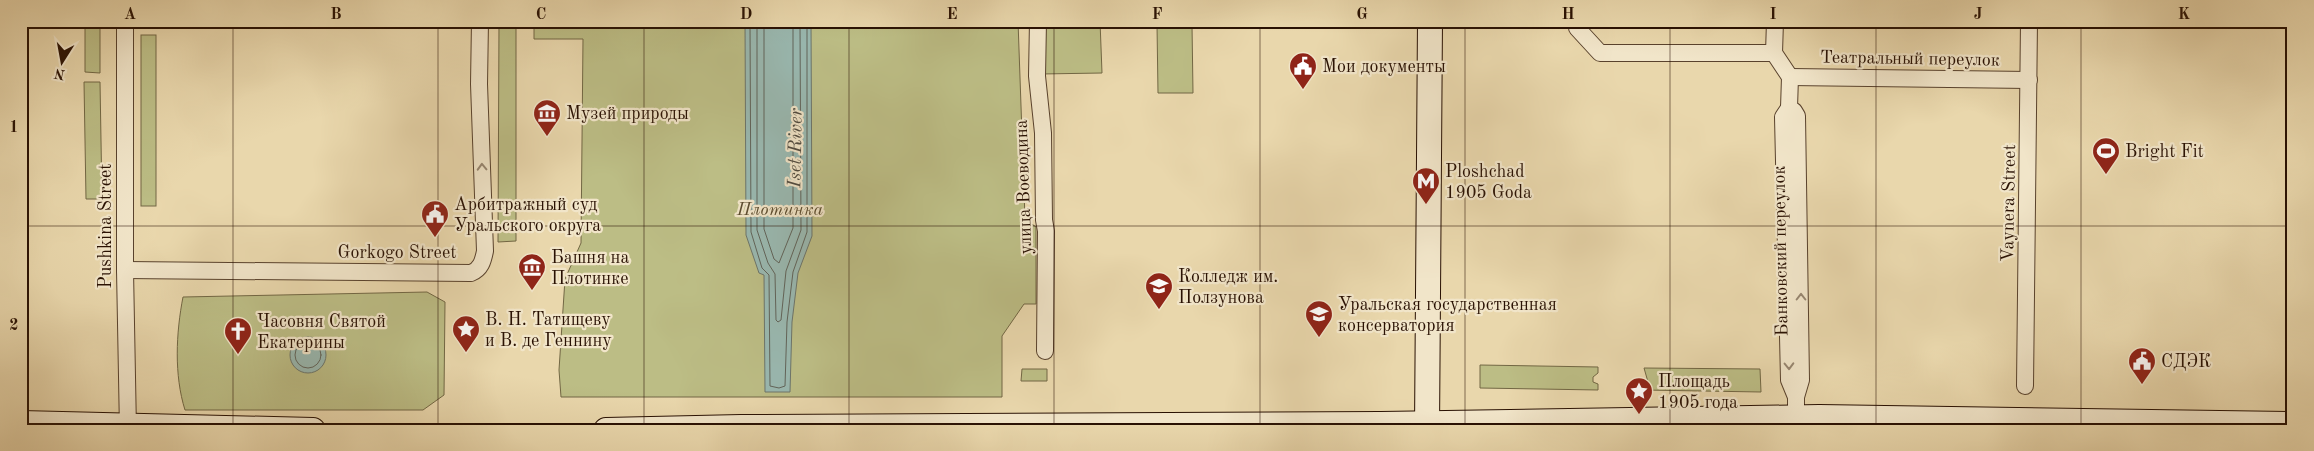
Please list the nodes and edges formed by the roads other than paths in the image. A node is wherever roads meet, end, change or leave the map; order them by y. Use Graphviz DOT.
graph roads {
  1 [pos="125,21"];
  2 [pos="480,21"];
  3 [pos="1038,21"];
  4 [pos="1430,21"];
  5 [pos="2030,21"];
  6 [pos="1775,23"];
  7 [pos="1577,28"];
  8 [pos="1774,53"];
  9 [pos="1790,76"];
  10 [pos="2029,80"];
  11 [pos="125,270"];
  12 [pos="1045,351"];
  13 [pos="2025,386"];
  14 [pos="1796,415"];
  15 [pos="21,423"];
  16 [pos="2017,424"];
  17 [pos="2293,424"];
  18 [pos="1427,426"];
  19 [pos="128,428"];
  20 [pos="312,430"];
  21 [pos="606,430"];
  1 -- 11 [label="street, Pushkina Street"];
  11 -- 2 [label="street, Gorkogo Street, one-way"];
  3 -- 12 [label="street, улица Воеводина"];
  4 -- 18 [label="main road"];
  5 -- 10 [label="street, Vaynera Street"];
  6 -- 8 [label="street"];
  7 -- 8 [label="street"];
  8 -- 9 [label="street"];
  9 -- 10 [label="street, Театральный переулок"];
  9 -- 14 [label="street, Банковский переулок"];
  10 -- 13 [label="street, Vaynera Street"];
  11 -- 19 [label="street, Pushkina Street"];
  14 -- 16 [label="main road"];
  14 -- 18 [label="main road"];
  15 -- 19 [label="main road"];
  16 -- 17 [label="main road"];
  18 -- 21 [label="main road"];
  19 -- 20 [label="main road"];
}
